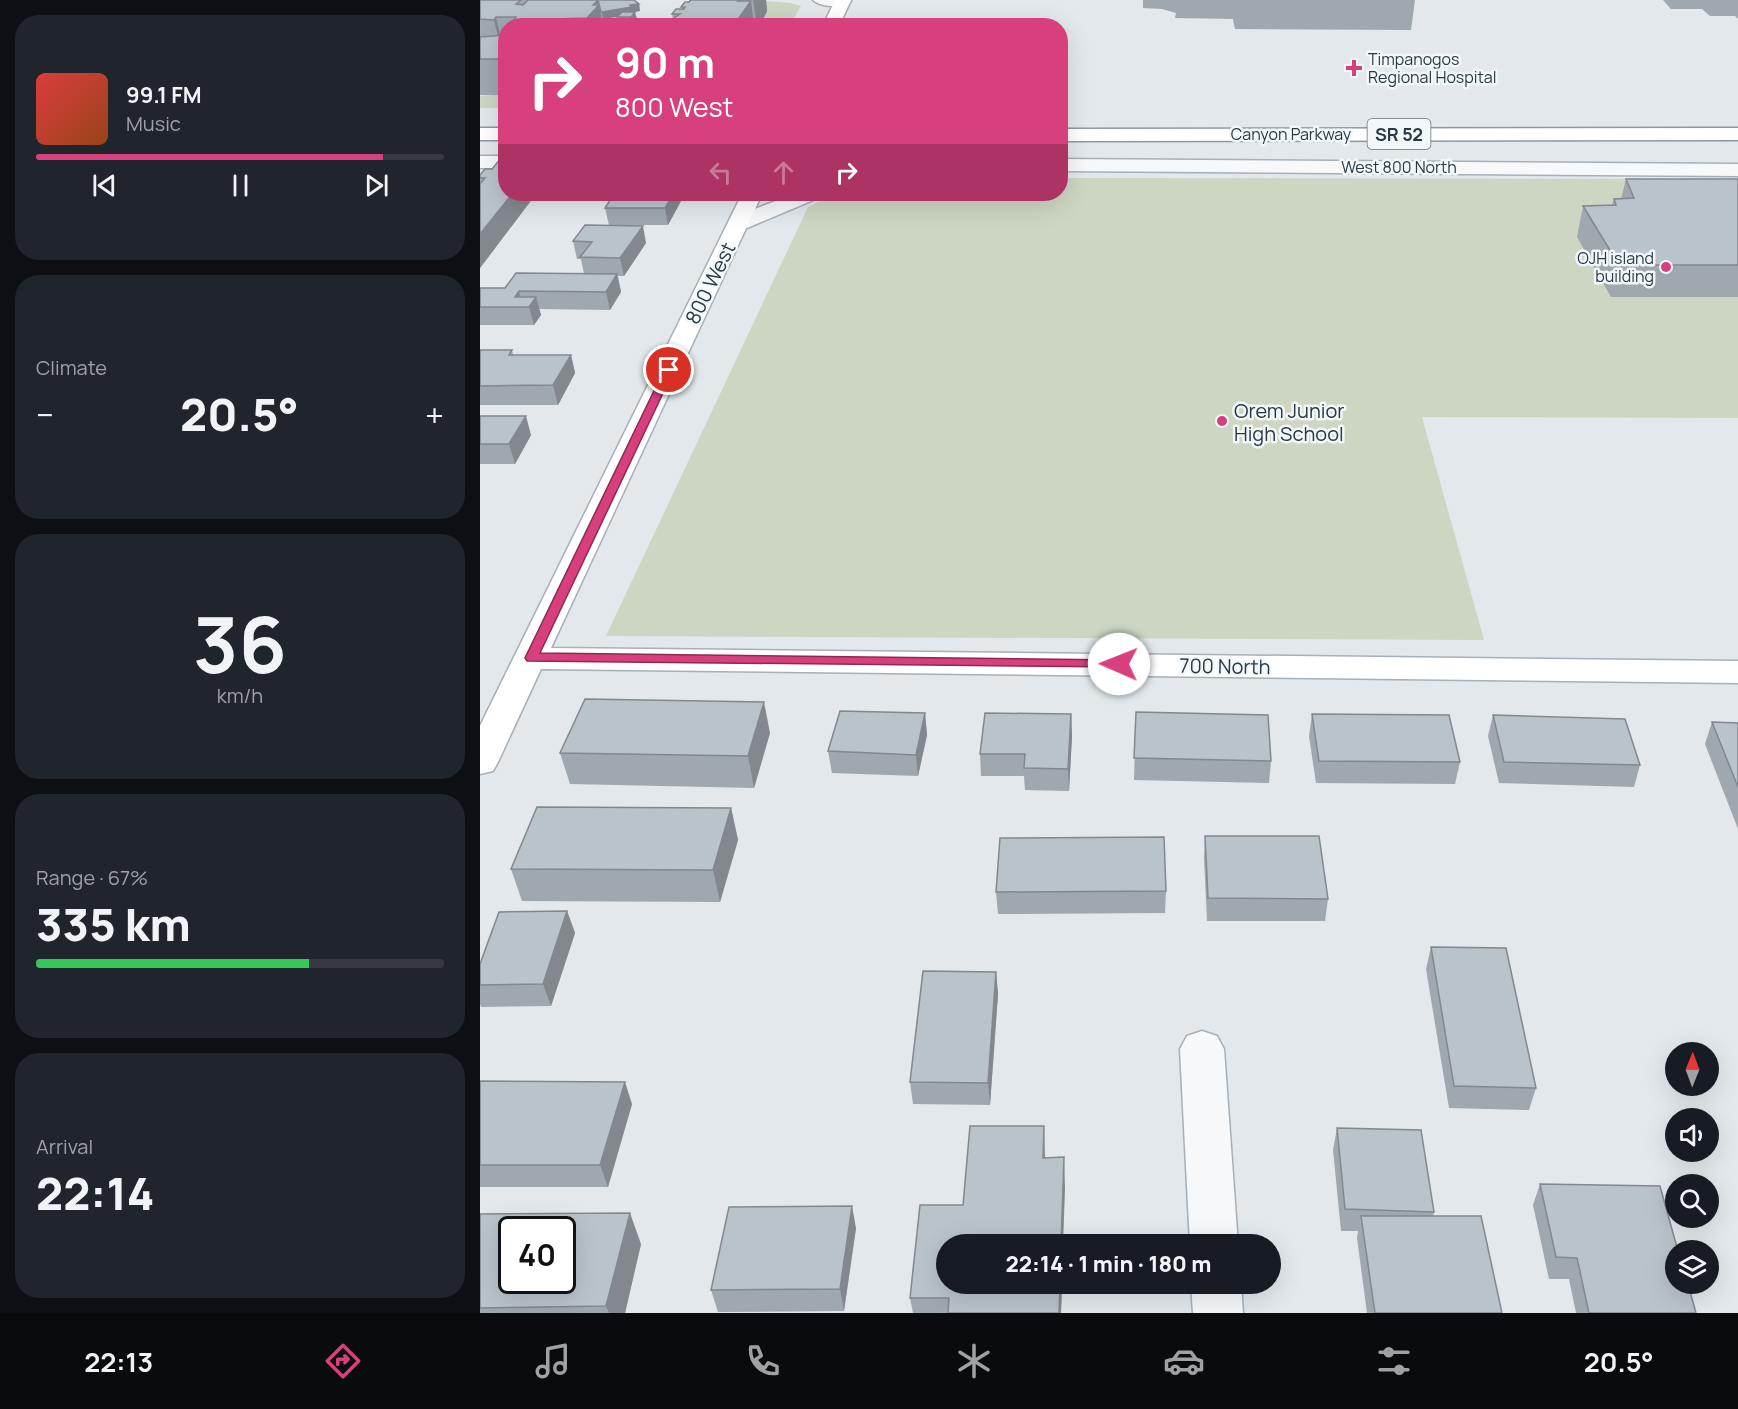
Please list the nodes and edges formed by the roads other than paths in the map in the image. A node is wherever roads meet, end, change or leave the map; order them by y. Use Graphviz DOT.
graph roads {
  1 [pos="821,0"];
  2 [pos="843,1"];
  3 [pos="835,18"];
  4 [pos="480,134"];
  5 [pos="498,134"];
  6 [pos="1738,134"];
  7 [pos="1068,135"];
  8 [pos="480,162"];
  9 [pos="498,162"];
  10 [pos="1068,165"];
  11 [pos="1738,170"];
  12 [pos="749,201"];
  13 [pos="794,201"];
  14 [pos="739,223"];
  15 [pos="532,658"];
  16 [pos="1738,672"];
  17 [pos="480,762"];
  18 [pos="1202,1049"];
  19 [pos="1213,1234"];
  20 [pos="1217,1294"];
  21 [pos="1218,1313"];
  1 -- 2 [label="street"];
  2 -- 3 [label="main road"];
  4 -- 5 [label="main road"];
  6 -- 7 [label="main road, Canyon Parkway / SR 52"];
  8 -- 9 [label="street"];
  10 -- 11 [label="street, West 800 North"];
  12 -- 14 [label="main road, 800 West"];
  13 -- 14 [label="street"];
  14 -- 15 [label="main road, 800 West"];
  15 -- 16 [label="main road, 700 North"];
  15 -- 17 [label="main road, 800 West"];
  18 -- 19 [label="street"];
  20 -- 21 [label="street"];
}
